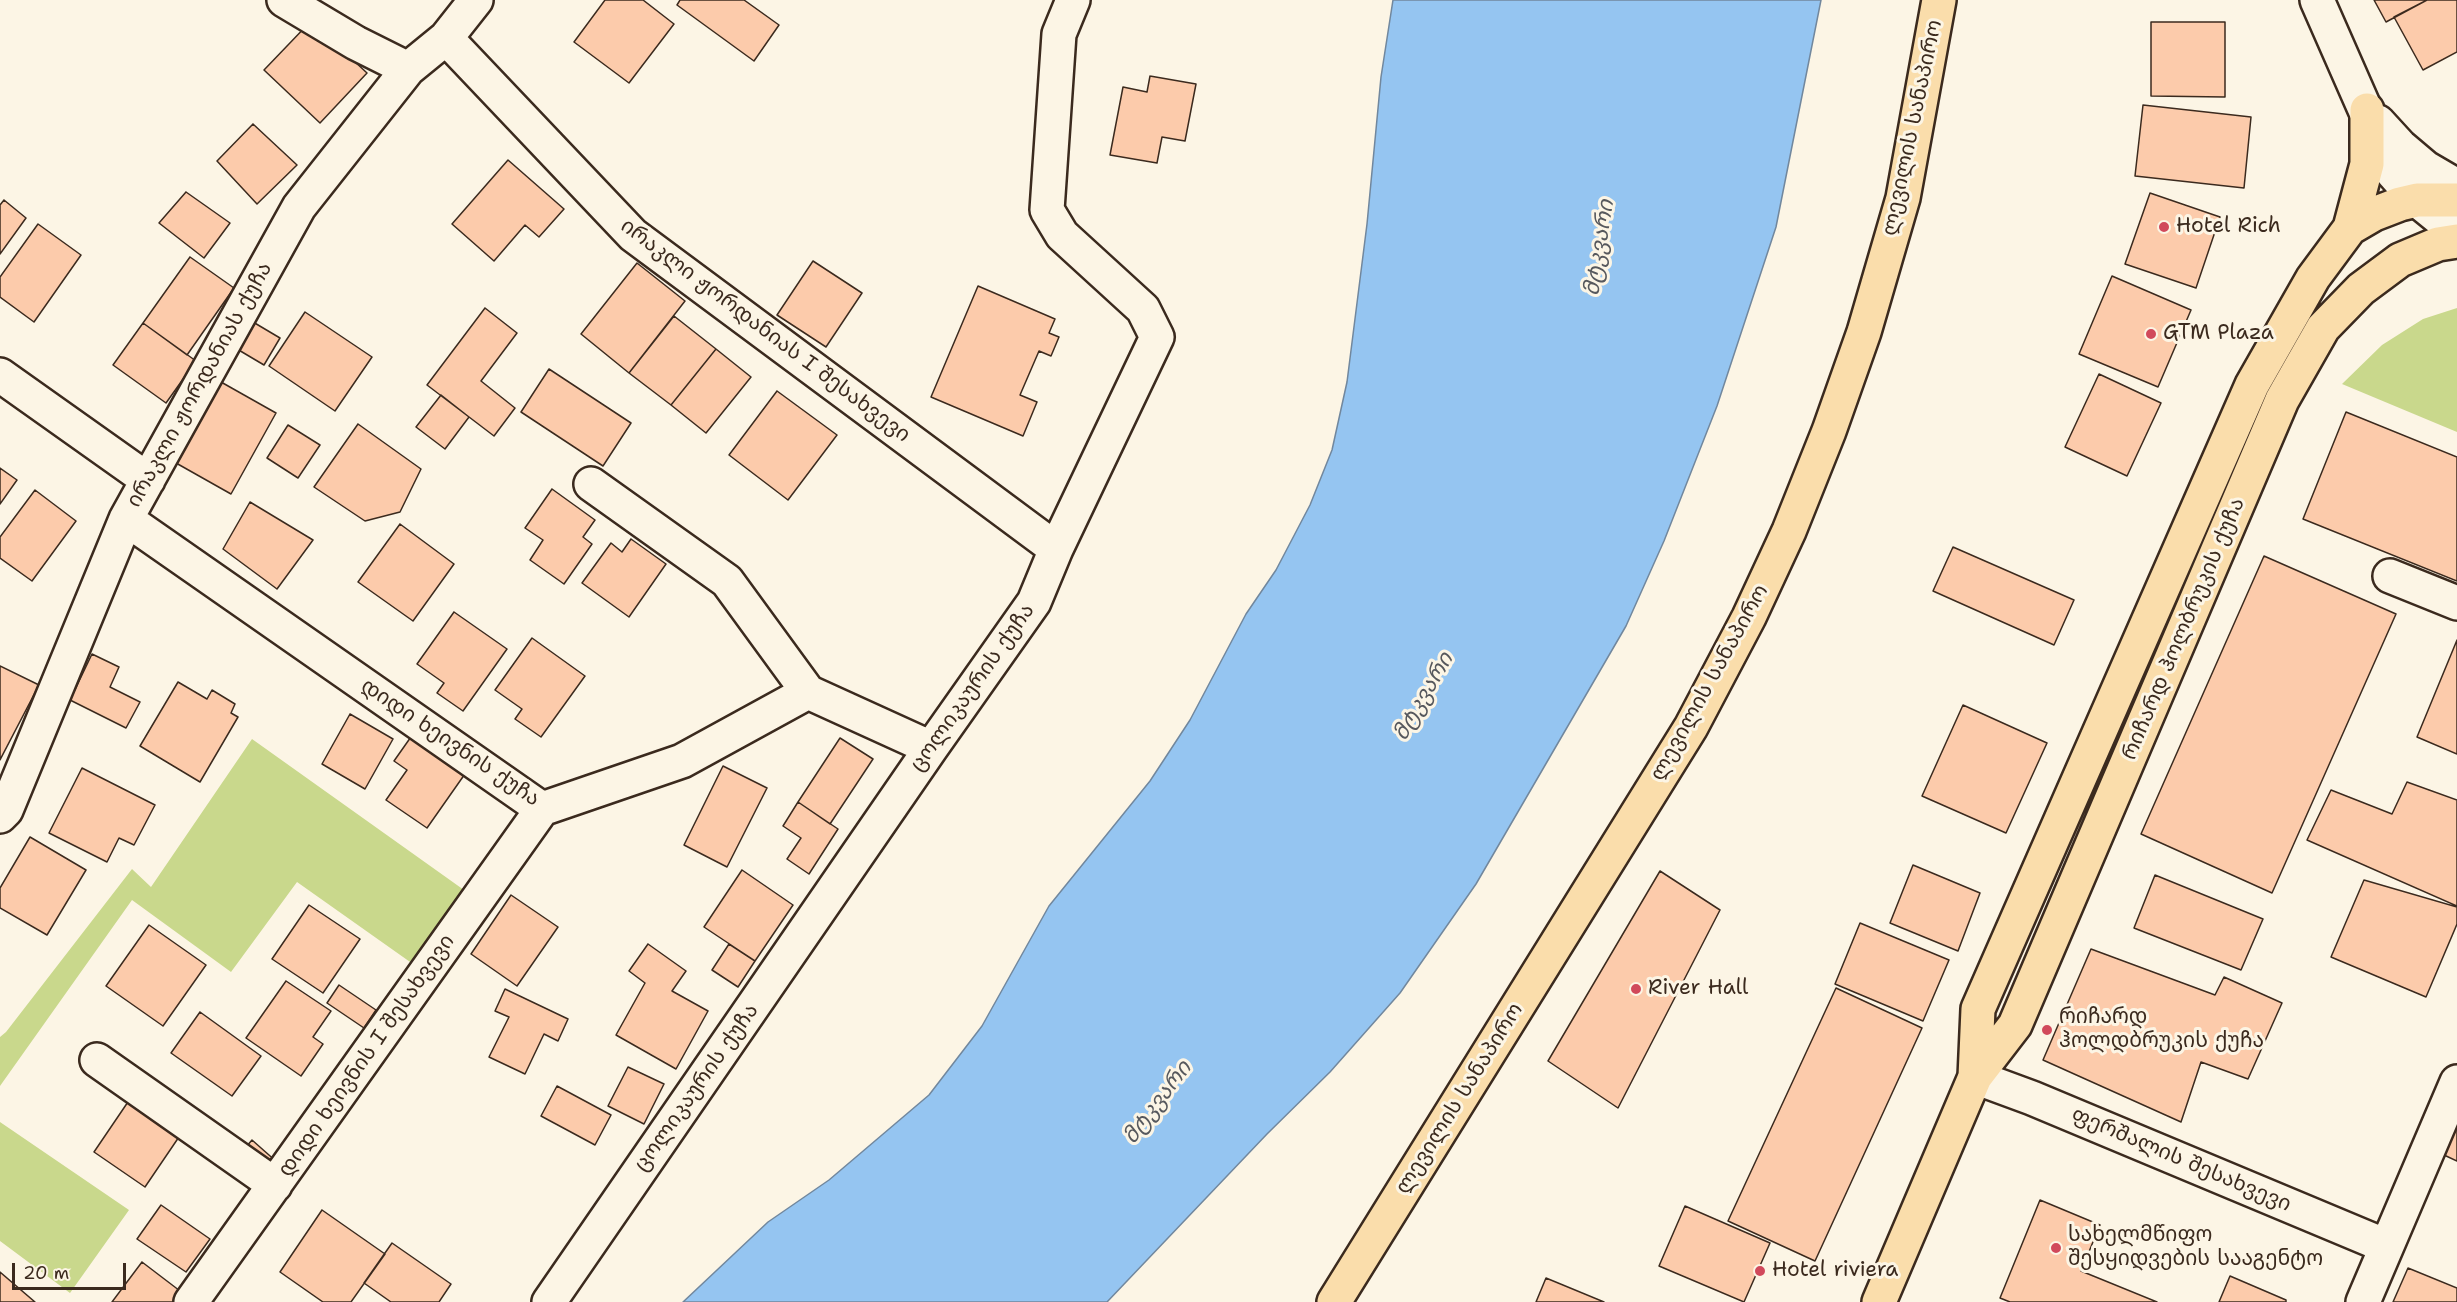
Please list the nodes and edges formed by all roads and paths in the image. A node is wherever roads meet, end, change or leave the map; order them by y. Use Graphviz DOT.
graph roads {
  1 [pos="284,0"];
  2 [pos="476,0"];
  3 [pos="1073,0"];
  4 [pos="1939,0"];
  5 [pos="2317,0"];
  6 [pos="446,39"];
  7 [pos="408,69"];
  8 [pos="2367,110"];
  9 [pos="2457,186"];
  10 [pos="2417,200"];
  11 [pos="2457,200"];
  12 [pos="2350,228"];
  13 [pos="2457,229"];
  14 [pos="2457,241"];
  15 [pos="0,375"];
  16 [pos="148,480"];
  17 [pos="591,484"];
  18 [pos="126,519"];
  19 [pos="1056,549"];
  20 [pos="2390,576"];
  21 [pos="2457,603"];
  22 [pos="808,692"];
  23 [pos="931,748"];
  24 [pos="542,809"];
  25 [pos="0,816"];
  26 [pos="97,1060"];
  27 [pos="1974,1077"];
  28 [pos="2457,1082"];
  29 [pos="275,1185"];
  30 [pos="2386,1246"];
  31 [pos="1886,1300"];
  32 [pos="191,1302"];
  33 [pos="549,1302"];
  34 [pos="1334,1302"];
  35 [pos="2363,1302"];
  1 -- 7 [label="street"];
  2 -- 6 [label="street, ირაკლი ჟორდანიას ქუჩა"];
  3 -- 19 [label="street, ცოლიკაურის ქუჩა"];
  4 -- 34 [label="main road, ლევილის სანაპირო"];
  5 -- 8 [label="street"];
  6 -- 7 [label="street, ირაკლი ჟორდანიას ქუჩა"];
  6 -- 19 [label="street, ირაკლი ჟორდანიას I შესახვევი"];
  7 -- 16 [label="street, ირაკლი ჟორდანიას ქუჩა"];
  8 -- 9 [label="street"];
  8 -- 10 [label="street"];
  8 -- 12 [label="main road"];
  10 -- 11 [label="main road"];
  10 -- 12 [label="main road"];
  10 -- 13 [label="street"];
  12 -- 27 [label="main road, რიჩარდ ჰოლბრუკის ქუჩა"];
  14 -- 27 [label="main road, რიჩარდ ჰოლბრუკის ქუჩა"];
  15 -- 16 [label="street"];
  16 -- 18 [label="street, ირაკლი ჟორდანიას ქუჩა"];
  17 -- 22 [label="street"];
  18 -- 24 [label="street, დიდი ხეივნის ქუჩა"];
  18 -- 25 [label="street, ირაკლი ჟორდანიას ქუჩა"];
  19 -- 23 [label="street, ცოლიკაურის ქუჩა"];
  20 -- 21 [label="street"];
  22 -- 23 [label="street"];
  22 -- 24 [label="street, დიდი ხეივნის ქუჩა"];
  23 -- 33 [label="street, ცოლიკაურის ქუჩა"];
  24 -- 29 [label="street, დიდი ხეივნის I შესახვევი"];
  26 -- 29 [label="street"];
  27 -- 30 [label="street, ფერშალის შესახვევი"];
  27 -- 31 [label="main road, რიჩარდ ჰოლბრუკის ქუჩა"];
  28 -- 30 [label="street"];
  29 -- 32 [label="street, დიდი ხეივნის I შესახვევი"];
  30 -- 35 [label="street"];
}
